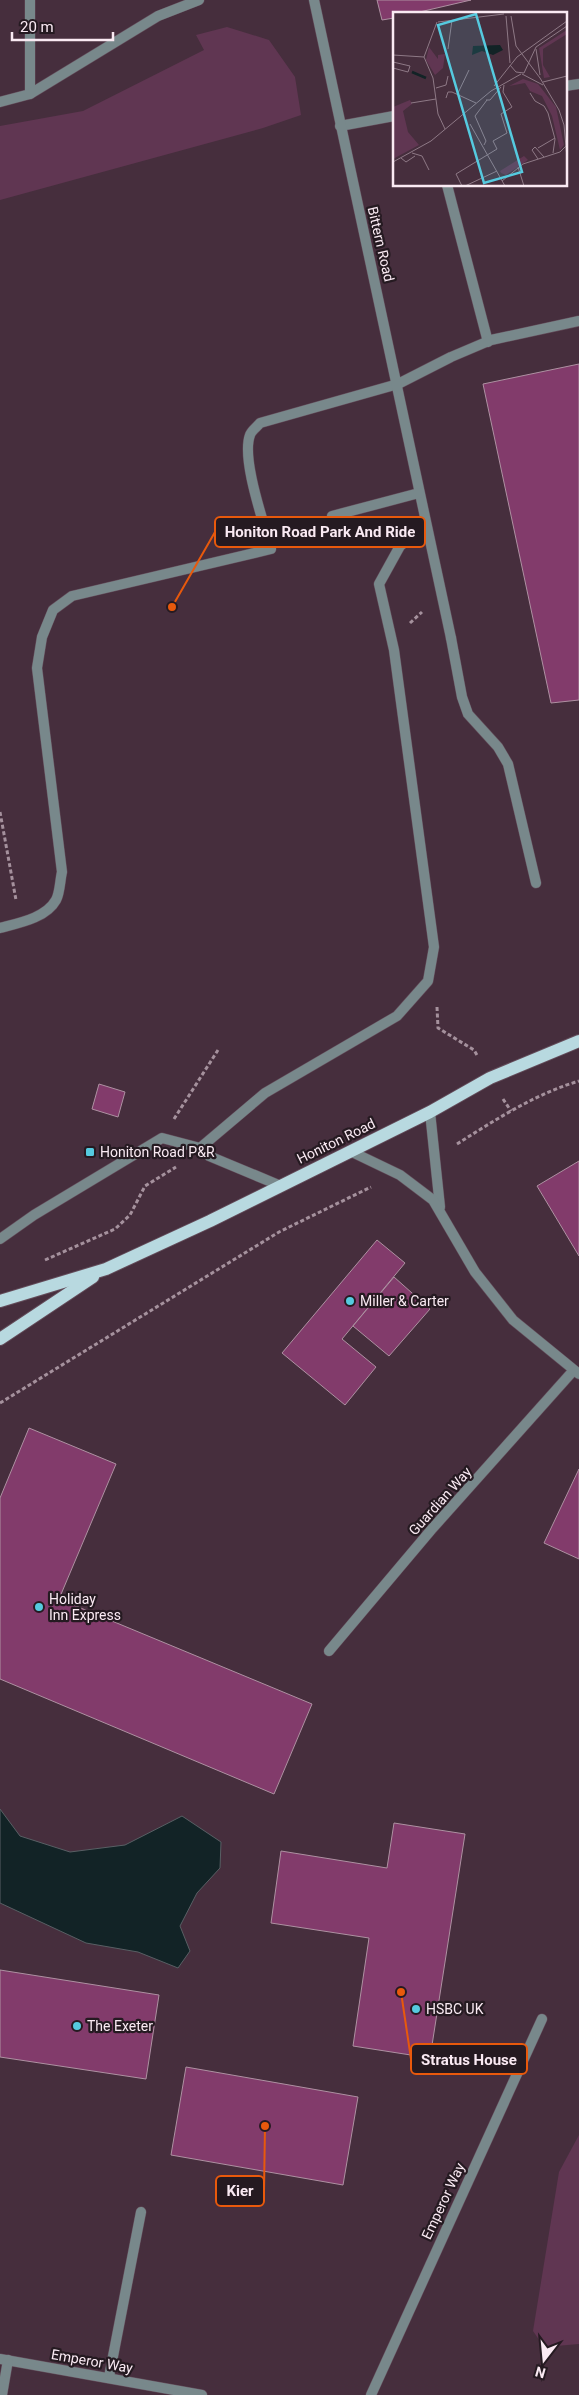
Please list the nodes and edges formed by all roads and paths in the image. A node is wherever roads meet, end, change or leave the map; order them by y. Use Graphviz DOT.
graph roads {
  1 [pos="30,0"];
  2 [pos="199,0"];
  3 [pos="314,0"];
  4 [pos="579,84"];
  5 [pos="566,86"];
  6 [pos="30,94"];
  7 [pos="0,102"];
  8 [pos="393,116"];
  9 [pos="340,126"];
  10 [pos="447,186"];
  11 [pos="579,321"];
  12 [pos="488,342"];
  13 [pos="398,384"];
  14 [pos="419,493"];
  15 [pos="332,516"];
  16 [pos="426,526"];
  17 [pos="0,812"];
  18 [pos="536,883"];
  19 [pos="20,923"];
  20 [pos="0,928"];
  21 [pos="579,1041"];
  22 [pos="579,1081"];
  23 [pos="430,1112"];
  24 [pos="200,1148"];
  25 [pos="350,1151"];
  26 [pos="436,1156"];
  27 [pos="400,1175"];
  28 [pos="281,1186"];
  29 [pos="440,1211"];
  30 [pos="0,1239"];
  31 [pos="106,1269"];
  32 [pos="0,1301"];
  33 [pos="0,1339"];
  34 [pos="576,1372"];
  35 [pos="0,1403"];
  36 [pos="329,1651"];
  37 [pos="542,2019"];
  38 [pos="141,2212"];
  39 [pos="4,2360"];
  40 [pos="109,2377"];
  41 [pos="2,2395"];
  42 [pos="202,2395"];
  43 [pos="370,2395"];
  1 -- 6 [label="street"];
  2 -- 6 [label="street"];
  3 -- 9 [label="street, Bittern Road"];
  4 -- 5 [label="street"];
  6 -- 7 [label="street"];
  8 -- 9 [label="street"];
  9 -- 13 [label="street, Bittern Road"];
  10 -- 12 [label="street"];
  11 -- 12 [label="street"];
  12 -- 13 [label="street"];
  13 -- 14 [label="street, Bittern Road"];
  13 -- 19 [label="street"];
  14 -- 15 [label="street"];
  14 -- 16 [label="street, Bittern Road"];
  16 -- 18 [label="street, Bittern Road"];
  16 -- 24 [label="street"];
  17 -- 19 [label="path"];
  19 -- 20 [label="street"];
  21 -- 23 [label="main road, Honiton Road"];
  22 -- 26 [label="path"];
  23 -- 25 [label="main road, Honiton Road"];
  23 -- 26 [label="street"];
  24 -- 28 [label="street"];
  24 -- 30 [label="street"];
  25 -- 27 [label="street"];
  25 -- 28 [label="main road, Honiton Road"];
  26 -- 29 [label="street"];
  27 -- 29 [label="street"];
  27 -- 35 [label="path"];
  28 -- 31 [label="main road, Honiton Road"];
  29 -- 34 [label="street"];
  31 -- 32 [label="main road, Honiton Road"];
  31 -- 33 [label="main road, Honiton Road"];
  34 -- 36 [label="street, Guardian Way"];
  37 -- 43 [label="street, Emperor Way"];
  38 -- 40 [label="street"];
  39 -- 40 [label="street, Emperor Way"];
  39 -- 41 [label="street, Emperor Way"];
  40 -- 42 [label="street, Emperor Way"];
}
